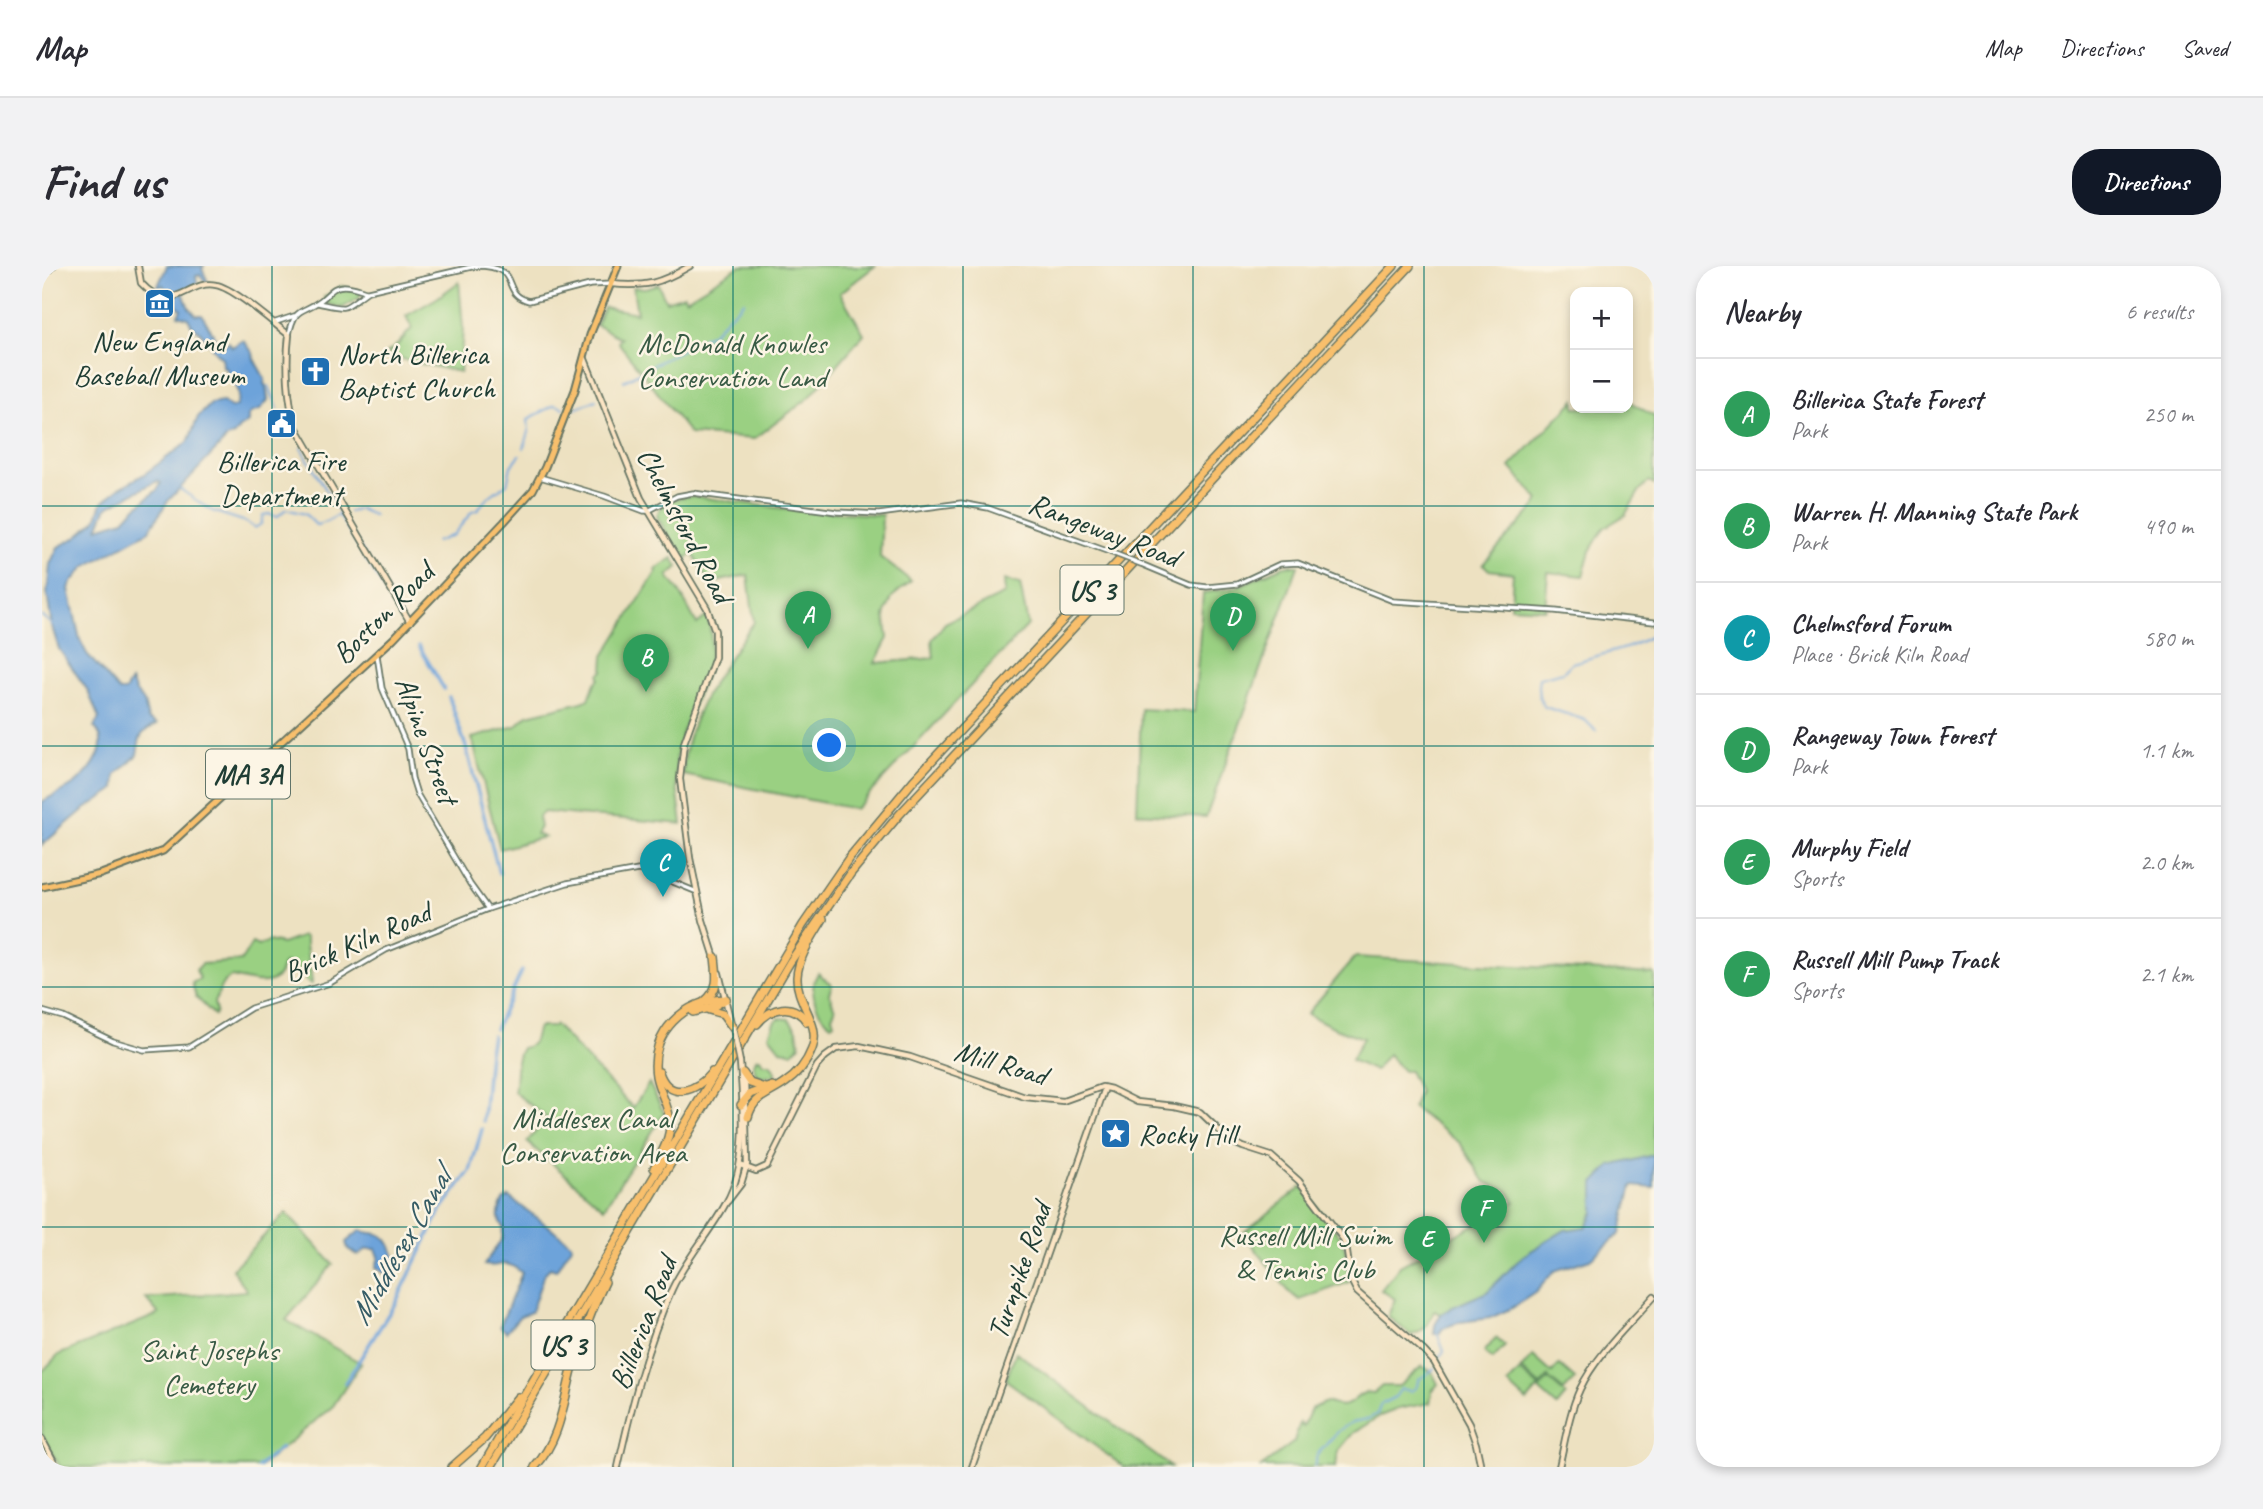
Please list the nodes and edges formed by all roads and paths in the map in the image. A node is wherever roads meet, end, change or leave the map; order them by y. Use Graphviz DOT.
graph roads {
  1 [pos="138,266"];
  2 [pos="476,266"];
  3 [pos="618,266"];
  4 [pos="690,266"];
  5 [pos="1394,266"];
  6 [pos="1410,266"];
  7 [pos="611,284"];
  8 [pos="368,291"];
  9 [pos="318,303"];
  10 [pos="296,316"];
  11 [pos="273,323"];
  12 [pos="289,335"];
  13 [pos="585,359"];
  14 [pos="540,477"];
  15 [pos="648,511"];
  16 [pos="410,622"];
  17 [pos="1654,622"];
  18 [pos="377,654"];
  19 [pos="845,881"];
  20 [pos="42,887"];
  21 [pos="697,892"];
  22 [pos="488,909"];
  23 [pos="703,920"];
  24 [pos="715,957"];
  25 [pos="726,999"];
  26 [pos="702,1007"];
  27 [pos="42,1012"];
  28 [pos="733,1028"];
  29 [pos="741,1044"];
  30 [pos="726,1055"];
  31 [pos="740,1062"];
  32 [pos="743,1073"];
  33 [pos="1105,1088"];
  34 [pos="741,1089"];
  35 [pos="768,1090"];
  36 [pos="747,1096"];
  37 [pos="741,1105"];
  38 [pos="748,1117"];
  39 [pos="741,1163"];
  40 [pos="747,1166"];
  41 [pos="727,1203"];
  42 [pos="632,1222"];
  43 [pos="1654,1296"];
  44 [pos="551,1351"];
  45 [pos="42,1439"];
  46 [pos="57,1467"];
  47 [pos="452,1467"];
  48 [pos="482,1467"];
  49 [pos="491,1467"];
  50 [pos="535,1467"];
  51 [pos="618,1467"];
  52 [pos="972,1467"];
  53 [pos="1481,1467"];
  54 [pos="1559,1467"];
  1 -- 11 [label="main road"];
  2 -- 7 [label="street"];
  2 -- 8 [label="street"];
  3 -- 7 [label="main road, Boston Road / MA 3A"];
  4 -- 7 [label="main road"];
  5 -- 30 [label="highway, US 3"];
  6 -- 19 [label="highway, US 3"];
  7 -- 13 [label="main road, Boston Road / MA 3A"];
  8 -- 9 [label="street"];
  8 -- 9 [label="street"];
  9 -- 10 [label="street"];
  10 -- 11 [label="street"];
  10 -- 12 [label="street"];
  11 -- 12 [label="main road"];
  12 -- 16 [label="main road"];
  13 -- 14 [label="main road, Boston Road / MA 3A"];
  13 -- 15 [label="main road, Chelmsford Road"];
  14 -- 15 [label="street"];
  14 -- 16 [label="main road, Boston Road / MA 3A"];
  15 -- 17 [label="street, Rangeway Road, bridge"];
  15 -- 21 [label="main road, Chelmsford Road"];
  16 -- 18 [label="main road, Boston Road / MA 3A"];
  18 -- 20 [label="main road, Boston Road / MA 3A"];
  18 -- 22 [label="street, Alpine Street"];
  19 -- 29 [label="highway, US 3"];
  19 -- 35 [label="highway"];
  21 -- 22 [label="street, Brick Kiln Road"];
  21 -- 23 [label="main road, Chelmsford Road"];
  22 -- 27 [label="street, Brick Kiln Road"];
  23 -- 24 [label="main road, Billerica Road"];
  24 -- 25 [label="main road, Billerica Road"];
  24 -- 26 [label="highway"];
  25 -- 26 [label="highway"];
  25 -- 28 [label="main road, Billerica Road"];
  26 -- 28 [label="highway"];
  26 -- 30 [label="highway"];
  26 -- 42 [label="highway"];
  28 -- 31 [label="main road, Billerica Road, bridge"];
  29 -- 35 [label="highway"];
  29 -- 42 [label="highway, US 3"];
  30 -- 42 [label="highway, US 3"];
  31 -- 32 [label="main road, Billerica Road"];
  31 -- 34 [label="main road, Billerica Road"];
  32 -- 35 [label="highway"];
  32 -- 36 [label="main road, Billerica Road"];
  33 -- 40 [label="main road, Mill Road"];
  33 -- 52 [label="main road, Turnpike Road"];
  33 -- 53 [label="main road"];
  34 -- 36 [label="highway"];
  34 -- 37 [label="main road, Billerica Road"];
  35 -- 36 [label="highway"];
  35 -- 38 [label="highway"];
  36 -- 37 [label="highway"];
  36 -- 38 [label="main road, Billerica Road"];
  37 -- 39 [label="main road, Billerica Road"];
  38 -- 40 [label="main road, Billerica Road"];
  39 -- 40 [label="main road, Mill Road"];
  39 -- 41 [label="main road, Billerica Road"];
  40 -- 41 [label="main road, Billerica Road"];
  41 -- 51 [label="main road, Billerica Road"];
  42 -- 44 [label="highway, US 3"];
  42 -- 49 [label="highway, US 3"];
  42 -- 50 [label="highway"];
  43 -- 54 [label="main road"];
  44 -- 47 [label="highway"];
  44 -- 48 [label="highway, US 3"];
  45 -- 46 [label="main road"];
}
